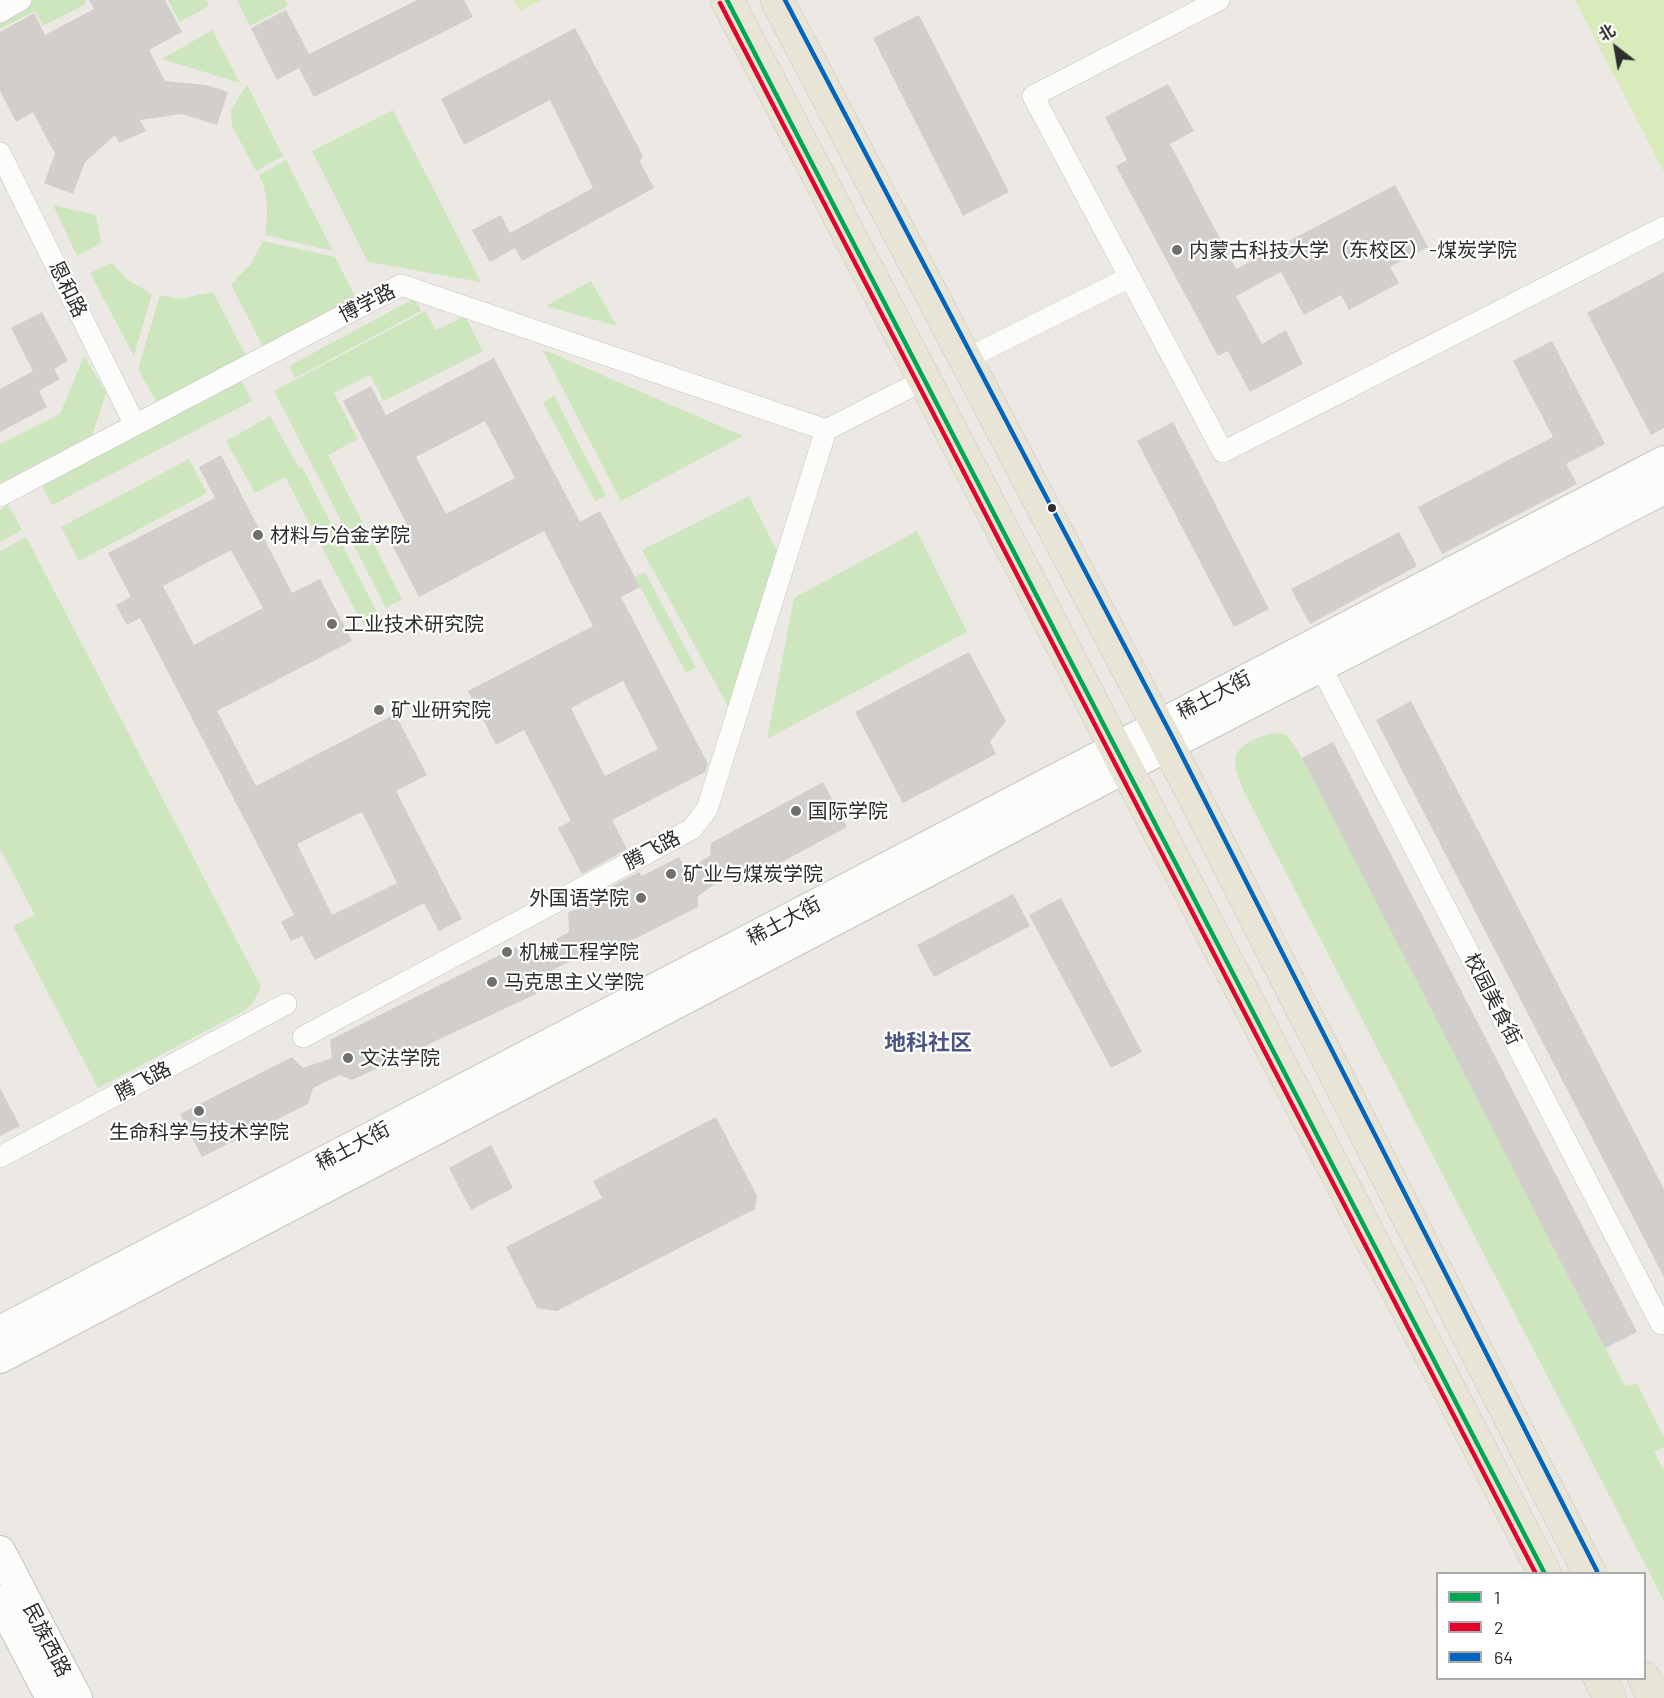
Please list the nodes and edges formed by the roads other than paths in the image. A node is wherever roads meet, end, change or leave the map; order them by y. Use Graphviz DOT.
graph roads {
  1 [pos="21,0"];
  2 [pos="727,0"];
  3 [pos="777,0"];
  4 [pos="1219,0"];
  5 [pos="0,12"];
  6 [pos="0,153"];
  7 [pos="1664,227"];
  8 [pos="1130,277"];
  9 [pos="966,359"];
  10 [pos="924,380"];
  11 [pos="135,424"];
  12 [pos="826,430"];
  13 [pos="1664,461"];
  14 [pos="1664,489"];
  15 [pos="0,496"];
  16 [pos="1325,675"];
  17 [pos="1163,735"];
  18 [pos="1120,758"];
  19 [pos="286,1004"];
  20 [pos="303,1037"];
  21 [pos="0,1157"];
  22 [pos="1661,1324"];
  23 [pos="0,1331"];
  24 [pos="0,1358"];
  25 [pos="0,1551"];
  26 [pos="1544,1572"];
  27 [pos="1589,1572"];
  28 [pos="0,1600"];
  29 [pos="1601,1680"];
  30 [pos="1645,1680"];
  31 [pos="51,1698"];
  32 [pos="77,1698"];
  33 [pos="1610,1698"];
  34 [pos="1654,1698"];
  1 -- 5 [label="street"];
  2 -- 10 [label="main road"];
  3 -- 9 [label="main road"];
  4 -- 8 [label="street"];
  6 -- 11 [label="street, 恩和路"];
  7 -- 8 [label="street"];
  8 -- 9 [label="street"];
  9 -- 17 [label="main road"];
  10 -- 12 [label="street"];
  10 -- 18 [label="main road"];
  11 -- 12 [label="street, 博学路"];
  11 -- 15 [label="street, 博学路"];
  12 -- 20 [label="street, 腾飞路"];
  13 -- 17 [label="main road, 稀土大街"];
  14 -- 17 [label="main road, 稀土大街"];
  16 -- 22 [label="street, 校园美食街"];
  17 -- 18 [label="main road, 稀土大街"];
  17 -- 27 [label="main road"];
  18 -- 23 [label="main road, 稀土大街"];
  18 -- 24 [label="main road, 稀土大街"];
  18 -- 26 [label="main road"];
  19 -- 21 [label="street, 腾飞路"];
  25 -- 32 [label="main road, 民族西路"];
  28 -- 31 [label="main road, 民族西路"];
  29 -- 33 [label="main road"];
  30 -- 34 [label="main road"];
}
